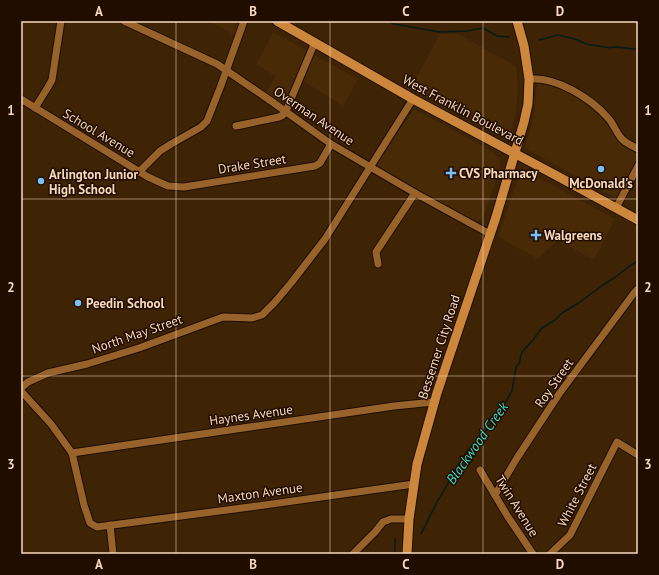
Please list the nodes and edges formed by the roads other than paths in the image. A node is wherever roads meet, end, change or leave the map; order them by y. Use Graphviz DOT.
graph roads {
  1 [pos="61,21"];
  2 [pos="124,21"];
  3 [pos="244,21"];
  4 [pos="277,21"];
  5 [pos="517,21"];
  6 [pos="315,42"];
  7 [pos="227,70"];
  8 [pos="529,79"];
  9 [pos="21,99"];
  10 [pos="413,99"];
  11 [pos="35,108"];
  12 [pos="286,111"];
  13 [pos="236,126"];
  14 [pos="332,144"];
  15 [pos="638,149"];
  16 [pos="515,153"];
  17 [pos="638,166"];
  18 [pos="370,167"];
  19 [pos="139,172"];
  20 [pos="165,186"];
  21 [pos="415,193"];
  22 [pos="616,208"];
  23 [pos="638,220"];
  24 [pos="490,234"];
  25 [pos="378,264"];
  26 [pos="638,289"];
  27 [pos="21,389"];
  28 [pos="434,402"];
  29 [pos="72,453"];
  30 [pos="638,455"];
  31 [pos="480,470"];
  32 [pos="414,484"];
  33 [pos="494,495"];
  34 [pos="409,519"];
  35 [pos="110,525"];
  36 [pos="114,554"];
  37 [pos="353,554"];
  38 [pos="407,554"];
  39 [pos="533,554"];
  40 [pos="550,554"];
  1 -- 11 [label="street"];
  2 -- 7 [label="street, Overman Avenue"];
  3 -- 7 [label="street"];
  4 -- 6 [label="main road, West Franklin Boulevard"];
  5 -- 8 [label="main road, Bessemer City Road"];
  6 -- 10 [label="main road, West Franklin Boulevard"];
  6 -- 12 [label="street"];
  7 -- 12 [label="street, Overman Avenue"];
  7 -- 19 [label="street"];
  8 -- 15 [label="street"];
  8 -- 16 [label="main road, Bessemer City Road"];
  9 -- 11 [label="street, School Avenue"];
  10 -- 16 [label="main road, West Franklin Boulevard"];
  10 -- 18 [label="street"];
  11 -- 19 [label="street, School Avenue"];
  12 -- 13 [label="street"];
  12 -- 14 [label="street, Overman Avenue"];
  14 -- 18 [label="street, Overman Avenue"];
  14 -- 20 [label="street, Drake Street"];
  16 -- 22 [label="main road, West Franklin Boulevard"];
  16 -- 24 [label="main road, Bessemer City Road"];
  17 -- 22 [label="street"];
  18 -- 21 [label="street, Overman Avenue"];
  18 -- 27 [label="street, North May Street"];
  19 -- 20 [label="street, School Avenue"];
  21 -- 24 [label="street, Overman Avenue"];
  21 -- 25 [label="street"];
  22 -- 23 [label="main road, West Franklin Boulevard"];
  24 -- 28 [label="main road, Bessemer City Road"];
  26 -- 33 [label="street, Roy Street"];
  27 -- 29 [label="street"];
  28 -- 29 [label="street, Haynes Avenue"];
  28 -- 32 [label="main road, Bessemer City Road"];
  29 -- 35 [label="street, Maxton Avenue"];
  30 -- 40 [label="street, White Street"];
  31 -- 33 [label="street, Twin Avenue"];
  32 -- 34 [label="main road, Bessemer City Road"];
  32 -- 35 [label="street, Maxton Avenue"];
  33 -- 39 [label="street, Twin Avenue"];
  34 -- 37 [label="street"];
  34 -- 38 [label="main road, Bessemer City Road"];
  35 -- 36 [label="street"];
}
